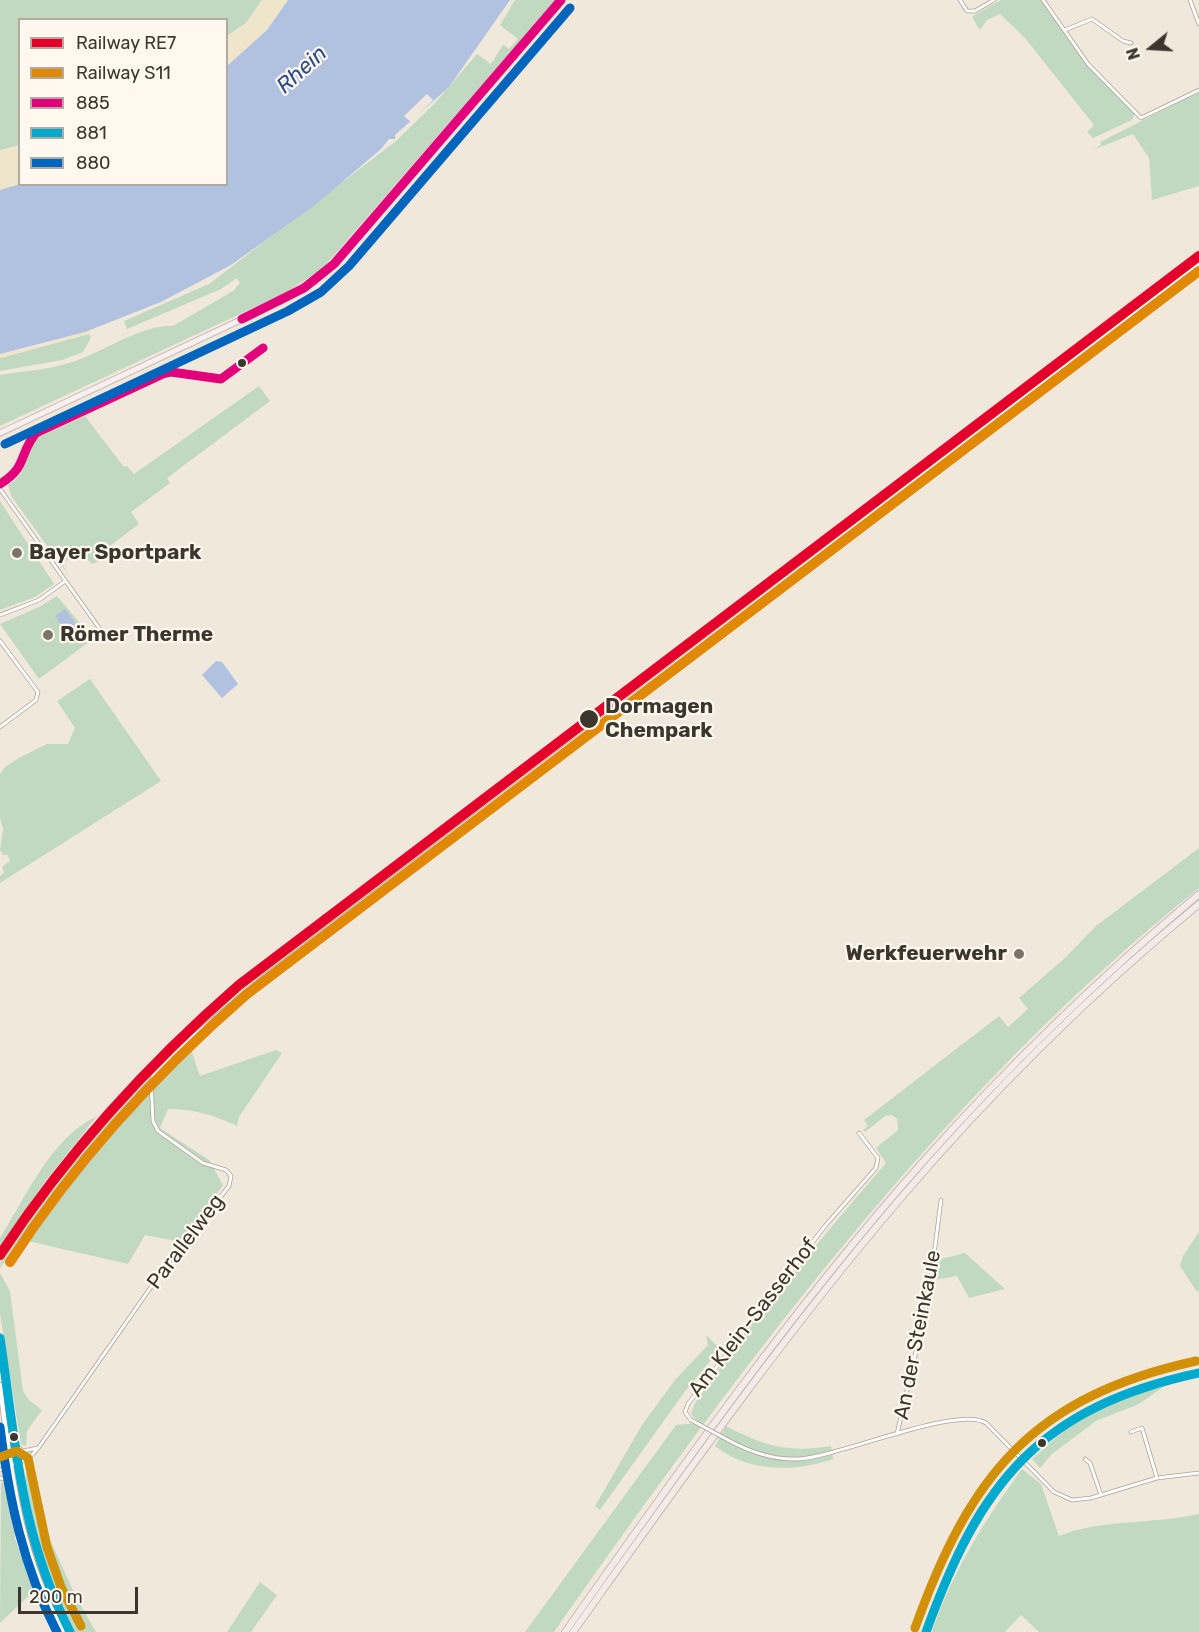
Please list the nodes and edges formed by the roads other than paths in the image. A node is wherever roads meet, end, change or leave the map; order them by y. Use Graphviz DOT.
graph roads {
  1 [pos="561,0"];
  2 [pos="960,0"];
  3 [pos="994,0"];
  4 [pos="1043,0"];
  5 [pos="1190,0"];
  6 [pos="1199,24"];
  7 [pos="1064,30"];
  8 [pos="1131,43"];
  9 [pos="1199,90"];
  10 [pos="1199,264"];
  11 [pos="2,432"];
  12 [pos="0,489"];
  13 [pos="64,582"];
  14 [pos="0,615"];
  15 [pos="102,632"];
  16 [pos="0,641"];
  17 [pos="0,727"];
  18 [pos="1199,894"];
  19 [pos="1199,904"];
  20 [pos="859,1133"];
  21 [pos="941,1200"];
  22 [pos="0,1338"];
  23 [pos="1199,1373"];
  24 [pos="0,1385"];
  25 [pos="1147,1427"];
  26 [pos="1142,1428"];
  27 [pos="1131,1432"];
  28 [pos="897,1434"];
  29 [pos="14,1443"];
  30 [pos="39,1448"];
  31 [pos="1022,1459"];
  32 [pos="1085,1459"];
  33 [pos="17,1463"];
  34 [pos="10,1466"];
  35 [pos="0,1470"];
  36 [pos="1199,1473"];
  37 [pos="0,1478"];
  38 [pos="1157,1478"];
  39 [pos="14,1491"];
  40 [pos="1101,1496"];
  41 [pos="64,1632"];
  42 [pos="70,1632"];
  43 [pos="565,1632"];
  44 [pos="573,1632"];
  45 [pos="926,1632"];
  1 -- 11 [label="main road"];
  2 -- 3 [label="street"];
  4 -- 7 [label="street"];
  5 -- 6 [label="street"];
  7 -- 8 [label="street"];
  7 -- 9 [label="street"];
  10 -- 30 [label="street, Parallelweg"];
  12 -- 13 [label="street"];
  13 -- 14 [label="street"];
  13 -- 15 [label="street"];
  16 -- 17 [label="street"];
  18 -- 43 [label="highway"];
  19 -- 44 [label="highway"];
  20 -- 28 [label="street, Am Klein-Sasserhof, bridge"];
  21 -- 28 [label="street, An der Steinkaule"];
  22 -- 29 [label="main road"];
  23 -- 31 [label="main road"];
  24 -- 34 [label="main road"];
  25 -- 26 [label="street"];
  26 -- 27 [label="street"];
  26 -- 38 [label="street"];
  28 -- 31 [label="street, Am Klein-Sasserhof"];
  29 -- 30 [label="street"];
  29 -- 33 [label="main road"];
  30 -- 33 [label="street, Parallelweg"];
  31 -- 40 [label="street"];
  31 -- 45 [label="main road"];
  32 -- 40 [label="street"];
  33 -- 34 [label="street, Parallelweg"];
  33 -- 42 [label="main road"];
  34 -- 35 [label="street, Parallelweg"];
  34 -- 39 [label="main road"];
  36 -- 38 [label="street"];
  37 -- 39 [label="street"];
  38 -- 40 [label="street"];
  39 -- 41 [label="main road"];
}
